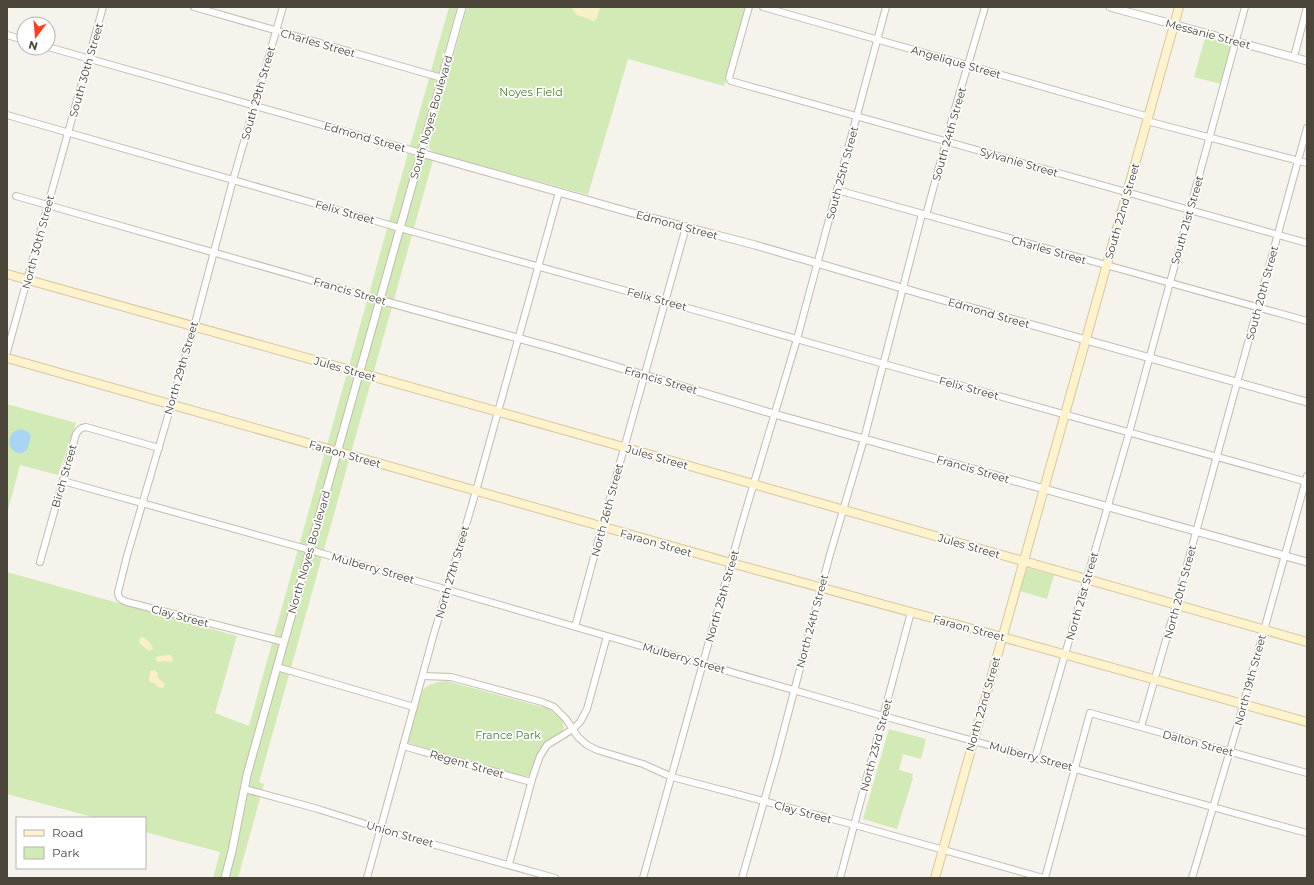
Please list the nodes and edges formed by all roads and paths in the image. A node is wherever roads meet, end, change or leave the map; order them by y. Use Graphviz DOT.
graph roads {
  1 [pos="103,7"];
  2 [pos="194,7"];
  3 [pos="283,7"];
  4 [pos="462,7"];
  5 [pos="749,7"];
  6 [pos="763,7"];
  7 [pos="886,7"];
  8 [pos="985,7"];
  9 [pos="1110,7"];
  10 [pos="1180,7"];
  11 [pos="1245,7"];
  12 [pos="1307,7"];
  13 [pos="1174,25"];
  14 [pos="276,31"];
  15 [pos="878,40"];
  16 [pos="1236,42"];
  17 [pos="56,49"];
  18 [pos="89,58"];
  19 [pos="1294,58"];
  20 [pos="1307,61"];
  21 [pos="968,65"];
  22 [pos="442,78"];
  23 [pos="255,106"];
  24 [pos="7,115"];
  25 [pos="857,117"];
  26 [pos="1148,119"];
  27 [pos="1307,128"];
  28 [pos="68,132"];
  29 [pos="1210,138"];
  30 [pos="946,142"];
  31 [pos="421,153"];
  32 [pos="1298,160"];
  33 [pos="1307,163"];
  34 [pos="233,180"];
  35 [pos="837,190"];
  36 [pos="559,192"];
  37 [pos="1127,193"];
  38 [pos="16,196"];
  39 [pos="48,206"];
  40 [pos="1190,210"];
  41 [pos="924,215"];
  42 [pos="686,227"];
  43 [pos="400,228"];
  44 [pos="1278,235"];
  45 [pos="1307,243"];
  46 [pos="213,253"];
  47 [pos="817,263"];
  48 [pos="538,266"];
  49 [pos="1106,266"];
  50 [pos="7,274"];
  51 [pos="28,280"];
  52 [pos="1169,283"];
  53 [pos="903,288"];
  54 [pos="380,300"];
  55 [pos="665,301"];
  56 [pos="1258,308"];
  57 [pos="1307,321"];
  58 [pos="194,327"];
  59 [pos="518,338"];
  60 [pos="797,339"];
  61 [pos="1086,340"];
  62 [pos="7,352"];
  63 [pos="7,358"];
  64 [pos="1149,358"];
  65 [pos="884,364"];
  66 [pos="359,373"];
  67 [pos="644,375"];
  68 [pos="1237,382"];
  69 [pos="1307,402"];
  70 [pos="171,405"];
  71 [pos="498,412"];
  72 [pos="774,414"];
  73 [pos="1065,415"];
  74 [pos="1129,433"];
  75 [pos="864,439"];
  76 [pos="159,448"];
  77 [pos="624,448"];
  78 [pos="338,452"];
  79 [pos="1217,458"];
  80 [pos="1306,480"];
  81 [pos="63,481"];
  82 [pos="753,485"];
  83 [pos="1044,489"];
  84 [pos="476,491"];
  85 [pos="142,504"];
  86 [pos="1107,506"];
  87 [pos="843,511"];
  88 [pos="602,527"];
  89 [pos="1196,531"];
  90 [pos="310,550"];
  91 [pos="127,556"];
  92 [pos="1284,556"];
  93 [pos="1023,561"];
  94 [pos="40,562"];
  95 [pos="1307,562"];
  96 [pos="731,564"];
  97 [pos="1086,579"];
  98 [pos="821,588"];
  99 [pos="447,590"];
  100 [pos="1176,605"];
  101 [pos="912,612"];
  102 [pos="575,627"];
  103 [pos="1264,630"];
  104 [pos="607,636"];
  105 [pos="1002,636"];
  106 [pos="284,642"];
  107 [pos="1307,642"];
  108 [pos="1065,654"];
  109 [pos="703,663"];
  110 [pos="277,667"];
  111 [pos="422,676"];
  112 [pos="1155,679"];
  113 [pos="794,690"];
  114 [pos="1243,704"];
  115 [pos="414,707"];
  116 [pos="883,716"];
  117 [pos="1307,722"];
  118 [pos="1141,727"];
  119 [pos="573,729"];
  120 [pos="973,741"];
  121 [pos="403,746"];
  122 [pos="1230,751"];
  123 [pos="1035,758"];
  124 [pos="1075,768"];
  125 [pos="1307,773"];
  126 [pos="672,777"];
  127 [pos="531,782"];
  128 [pos="245,789"];
  129 [pos="763,801"];
  130 [pos="1213,807"];
  131 [pos="855,825"];
  132 [pos="380,828"];
  133 [pos="1307,833"];
  134 [pos="942,850"];
  135 [pos="508,864"];
  136 [pos="225,878"];
  137 [pos="367,878"];
  138 [pos="555,878"];
  139 [pos="644,878"];
  140 [pos="742,878"];
  141 [pos="840,878"];
  142 [pos="935,878"];
  143 [pos="1044,878"];
  144 [pos="1192,878"];
  1 -- 18 [label="street, South 30th Street"];
  2 -- 14 [label="street, Charles Street"];
  3 -- 14 [label="street, South 29th Street"];
  4 -- 22 [label="street, South Noyes Boulevard"];
  5 -- 25 [label="street, Sylvanie Street"];
  6 -- 15 [label="street, Angelique Street"];
  7 -- 15 [label="street, South 25th Street"];
  8 -- 21 [label="street, South 24th Street"];
  9 -- 13 [label="street, Messanie Street"];
  10 -- 13 [label="main road, South 22nd Street"];
  11 -- 16 [label="street, South 21st Street"];
  12 -- 19 [label="street"];
  13 -- 16 [label="street, Messanie Street"];
  13 -- 26 [label="main road, South 22nd Street"];
  14 -- 22 [label="street, Charles Street"];
  14 -- 23 [label="street, South 29th Street"];
  15 -- 21 [label="street, Angelique Street"];
  15 -- 25 [label="street, South 25th Street"];
  16 -- 19 [label="street, Messanie Street"];
  16 -- 29 [label="street, South 21st Street"];
  17 -- 18 [label="street, Edmond Street"];
  18 -- 23 [label="street, Edmond Street"];
  18 -- 28 [label="street, South 30th Street"];
  19 -- 20 [label="street, Messanie Street"];
  21 -- 26 [label="street, Angelique Street"];
  21 -- 30 [label="street, South 24th Street"];
  22 -- 31 [label="street, South Noyes Boulevard"];
  23 -- 31 [label="street, Edmond Street"];
  23 -- 34 [label="street, South 29th Street"];
  24 -- 28 [label="street, Felix Street"];
  25 -- 30 [label="street, Sylvanie Street"];
  25 -- 35 [label="street, South 25th Street"];
  26 -- 29 [label="street, Angelique Street"];
  26 -- 37 [label="main road, South 22nd Street"];
  27 -- 32 [label="street, South 20th Street"];
  28 -- 34 [label="street, Felix Street"];
  28 -- 39 [label="street, North 30th Street"];
  29 -- 32 [label="street, Angelique Street"];
  29 -- 40 [label="street, South 21st Street"];
  30 -- 37 [label="street, Sylvanie Street"];
  30 -- 41 [label="street, South 24th Street"];
  31 -- 36 [label="street, Edmond Street"];
  31 -- 43 [label="street, South Noyes Boulevard"];
  32 -- 33 [label="street, Angelique Street"];
  32 -- 44 [label="street, South 20th Street"];
  34 -- 43 [label="street, Felix Street"];
  34 -- 46 [label="street, North 29th Street"];
  35 -- 41 [label="street, Charles Street"];
  35 -- 47 [label="street, South 25th Street"];
  36 -- 42 [label="street, Edmond Street"];
  36 -- 48 [label="street, North 27th Street"];
  37 -- 40 [label="street, Sylvanie Street"];
  37 -- 49 [label="main road, South 22nd Street"];
  38 -- 39 [label="street, Francis Street"];
  39 -- 46 [label="street, Francis Street"];
  39 -- 51 [label="street, North 30th Street"];
  40 -- 44 [label="street, Sylvanie Street"];
  40 -- 52 [label="street, South 21st Street"];
  41 -- 49 [label="street, Charles Street"];
  41 -- 53 [label="street, South 24th Street"];
  42 -- 47 [label="street, Edmond Street"];
  42 -- 55 [label="street, North 26th Street"];
  43 -- 48 [label="street, Felix Street"];
  43 -- 54 [label="street, North Noyes Boulevard"];
  44 -- 45 [label="street, Sylvanie Street"];
  44 -- 56 [label="street, South 20th Street"];
  46 -- 54 [label="street, Francis Street"];
  46 -- 58 [label="street, North 29th Street"];
  47 -- 53 [label="street, Edmond Street"];
  47 -- 60 [label="street, South 25th Street"];
  48 -- 55 [label="street, Felix Street"];
  48 -- 59 [label="street, North 27th Street"];
  49 -- 52 [label="street, Charles Street"];
  49 -- 61 [label="main road, South 22nd Street"];
  50 -- 51 [label="main road, Jules Street"];
  51 -- 58 [label="main road, Jules Street"];
  51 -- 62 [label="street, North 30th Street"];
  52 -- 56 [label="street, Charles Street"];
  52 -- 64 [label="street, South 21st Street"];
  53 -- 61 [label="street, Edmond Street"];
  53 -- 65 [label="street, South 24th Street"];
  54 -- 59 [label="street, Francis Street"];
  54 -- 66 [label="street, North Noyes Boulevard"];
  55 -- 60 [label="street, Felix Street"];
  55 -- 67 [label="street, North 26th Street"];
  56 -- 57 [label="street, Charles Street"];
  56 -- 68 [label="street, South 20th Street"];
  58 -- 66 [label="main road, Jules Street"];
  58 -- 70 [label="street, North 29th Street"];
  59 -- 67 [label="street, Francis Street"];
  59 -- 71 [label="street, North 27th Street"];
  60 -- 65 [label="street, Felix Street"];
  60 -- 72 [label="street, North 25th Street"];
  61 -- 64 [label="street, Edmond Street"];
  61 -- 73 [label="main road, South 22nd Street"];
  63 -- 70 [label="main road, Faraon Street"];
  64 -- 68 [label="street, Edmond Street"];
  64 -- 74 [label="street, South 21st Street"];
  65 -- 73 [label="street, Felix Street"];
  65 -- 75 [label="street, North 24th Street"];
  66 -- 71 [label="main road, Jules Street"];
  66 -- 78 [label="street, North Noyes Boulevard"];
  67 -- 72 [label="street, Francis Street"];
  67 -- 77 [label="street, North 26th Street"];
  68 -- 69 [label="street, Edmond Street"];
  68 -- 79 [label="street, South 20th Street"];
  70 -- 76 [label="street, North 29th Street"];
  70 -- 78 [label="main road, Faraon Street"];
  71 -- 77 [label="main road, Jules Street"];
  71 -- 84 [label="street, North 27th Street"];
  72 -- 75 [label="street, Francis Street"];
  72 -- 82 [label="street, North 25th Street"];
  73 -- 74 [label="street, Felix Street"];
  73 -- 83 [label="main road, North 22nd Street"];
  74 -- 79 [label="street, Felix Street"];
  74 -- 86 [label="street, North 21st Street"];
  75 -- 83 [label="street, Francis Street"];
  75 -- 87 [label="street, North 24th Street"];
  76 -- 81 [label="street, Birch Street"];
  76 -- 85 [label="street, North 29th Street"];
  77 -- 82 [label="main road, Jules Street"];
  77 -- 88 [label="street, North 26th Street"];
  78 -- 84 [label="main road, Faraon Street"];
  78 -- 90 [label="street, North Noyes Boulevard"];
  79 -- 80 [label="street, Felix Street"];
  79 -- 89 [label="street, North 20th Street"];
  80 -- 92 [label="street, North 19th Street"];
  81 -- 85 [label="street, Mulberry Street"];
  81 -- 94 [label="street, Birch Street"];
  82 -- 87 [label="main road, Jules Street"];
  82 -- 96 [label="street, North 25th Street"];
  83 -- 86 [label="street, Francis Street"];
  83 -- 93 [label="main road, North 22nd Street"];
  84 -- 88 [label="main road, Faraon Street"];
  84 -- 99 [label="street, North 27th Street"];
  85 -- 90 [label="street, Mulberry Street"];
  85 -- 91 [label="street, North 29th Street"];
  86 -- 89 [label="street, Francis Street"];
  86 -- 97 [label="street, North 21st Street"];
  87 -- 93 [label="main road, Jules Street"];
  87 -- 98 [label="street, North 24th Street"];
  88 -- 96 [label="main road, Faraon Street"];
  88 -- 102 [label="street, North 26th Street"];
  89 -- 92 [label="street, Francis Street"];
  89 -- 100 [label="street, North 20th Street"];
  90 -- 99 [label="street, Mulberry Street"];
  90 -- 106 [label="street, North Noyes Boulevard"];
  91 -- 106 [label="street, Clay Street"];
  92 -- 95 [label="street, Francis Street"];
  92 -- 103 [label="street, North 19th Street"];
  93 -- 97 [label="main road, Jules Street"];
  93 -- 105 [label="main road, North 22nd Street"];
  96 -- 98 [label="main road, Faraon Street"];
  96 -- 109 [label="street, North 25th Street"];
  97 -- 100 [label="main road, Jules Street"];
  97 -- 108 [label="street, North 21st Street"];
  98 -- 101 [label="main road, Faraon Street"];
  98 -- 113 [label="street, North 24th Street"];
  99 -- 102 [label="street, Mulberry Street"];
  99 -- 111 [label="street, North 27th Street"];
  100 -- 103 [label="main road, Jules Street"];
  100 -- 112 [label="street, North 20th Street"];
  101 -- 105 [label="main road, Faraon Street"];
  101 -- 116 [label="street, North 23rd Street"];
  102 -- 104 [label="street, Mulberry Street"];
  103 -- 107 [label="main road, Jules Street"];
  103 -- 114 [label="street, North 19th Street"];
  104 -- 109 [label="street, Mulberry Street"];
  104 -- 119 [label="street"];
  105 -- 108 [label="main road, Faraon Street"];
  105 -- 120 [label="main road, North 22nd Street"];
  106 -- 110 [label="street, North Noyes Boulevard"];
  108 -- 112 [label="main road, Faraon Street"];
  108 -- 123 [label="street, North 21st Street"];
  109 -- 113 [label="street, Mulberry Street"];
  109 -- 126 [label="street, North 25th Street"];
  110 -- 115 [label="street"];
  110 -- 128 [label="street, North Noyes Boulevard"];
  111 -- 115 [label="street, North 27th Street"];
  111 -- 119 [label="street"];
  112 -- 114 [label="main road, Faraon Street"];
  112 -- 118 [label="street, North 20th Street"];
  113 -- 116 [label="street, Mulberry Street"];
  113 -- 129 [label="street, North 24th Street"];
  114 -- 117 [label="main road, Faraon Street"];
  114 -- 122 [label="street, North 19th Street"];
  115 -- 121 [label="street, North 27th Street"];
  116 -- 120 [label="street, Mulberry Street"];
  116 -- 131 [label="street, North 23rd Street"];
  118 -- 122 [label="street, Dalton Street"];
  118 -- 124 [label="street, Dalton Street"];
  119 -- 126 [label="street, Clay Street"];
  119 -- 127 [label="street"];
  120 -- 123 [label="street, Mulberry Street"];
  120 -- 134 [label="main road, North 22nd Street"];
  121 -- 127 [label="street, Regent Street"];
  121 -- 132 [label="street, North 27th Street"];
  122 -- 125 [label="street, Dalton Street"];
  122 -- 130 [label="street, North 19th Street"];
  123 -- 124 [label="street, Mulberry Street"];
  124 -- 130 [label="street, Mulberry Street"];
  124 -- 143 [label="street"];
  126 -- 129 [label="street, Clay Street"];
  126 -- 139 [label="street, North 25th Street"];
  127 -- 135 [label="street"];
  128 -- 132 [label="street, Union Street"];
  128 -- 136 [label="street, North Noyes Boulevard"];
  129 -- 131 [label="street, Clay Street"];
  129 -- 140 [label="street, North 24th Street"];
  130 -- 133 [label="street, Mulberry Street"];
  130 -- 144 [label="street, North 19th Street"];
  131 -- 134 [label="street, Clay Street"];
  131 -- 141 [label="street, North 23rd Street"];
  132 -- 135 [label="street, Union Street"];
  132 -- 137 [label="street, North 27th Street"];
  134 -- 142 [label="main road, North 22nd Street"];
  134 -- 143 [label="street, Clay Street"];
  135 -- 138 [label="street, Union Street"];
}
